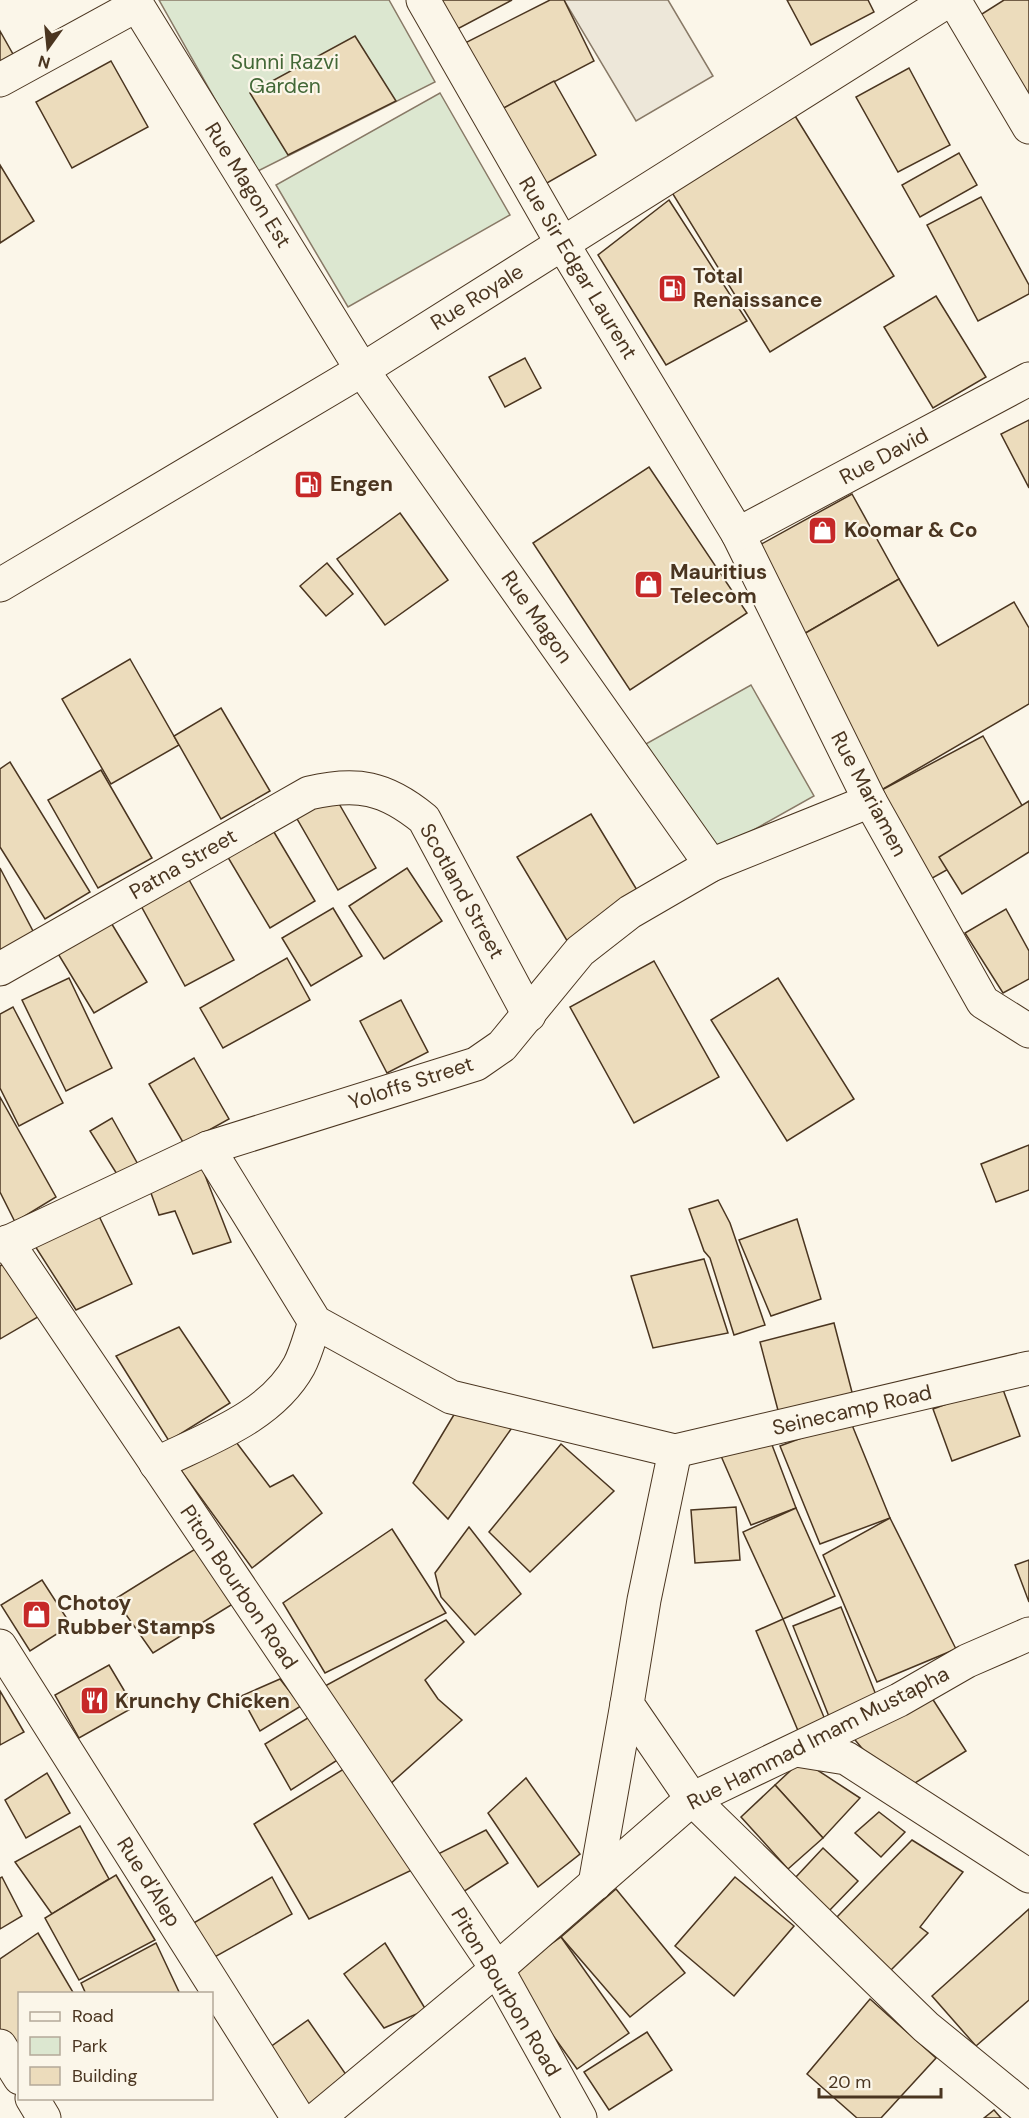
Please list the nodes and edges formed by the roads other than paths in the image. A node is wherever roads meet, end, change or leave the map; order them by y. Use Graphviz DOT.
graph roads {
  1 [pos="423,0"];
  2 [pos="949,0"];
  3 [pos="954,0"];
  4 [pos="136,3"];
  5 [pos="0,80"];
  6 [pos="1029,127"];
  7 [pos="562,243"];
  8 [pos="362,370"];
  9 [pos="1029,379"];
  10 [pos="738,534"];
  11 [pos="0,585"];
  12 [pos="373,790"];
  13 [pos="870,801"];
  14 [pos="711,865"];
  15 [pos="0,969"];
  16 [pos="529,1015"];
  17 [pos="1029,1032"];
  18 [pos="208,1148"];
  19 [pos="4,1244"];
  20 [pos="315,1322"];
  21 [pos="1029,1368"];
  22 [pos="675,1451"];
  23 [pos="156,1464"];
  24 [pos="1029,1634"];
  25 [pos="0,1646"];
  26 [pos="627,1704"];
  27 [pos="796,1750"];
  28 [pos="692,1799"];
  29 [pos="1029,1876"];
  30 [pos="594,1884"];
  31 [pos="497,1969"];
  32 [pos="0,2046"];
  33 [pos="18,2075"];
  34 [pos="33,2100"];
  35 [pos="1029,2111"];
  36 [pos="44,2118"];
  37 [pos="298,2118"];
  38 [pos="318,2118"];
  39 [pos="580,2118"];
  1 -- 7 [label="street, Rue Sir Edgar Laurent"];
  2 -- 7 [label="street, Rue Royale"];
  3 -- 6 [label="street"];
  4 -- 5 [label="street"];
  4 -- 8 [label="street, Rue Magon Est"];
  7 -- 8 [label="street, Rue Royale"];
  7 -- 10 [label="street, Rue Sir Edgar Laurent"];
  8 -- 11 [label="street, Rue Royale"];
  8 -- 14 [label="street, Rue Magon"];
  9 -- 10 [label="street, Rue David"];
  10 -- 13 [label="street, Rue Mariamen"];
  12 -- 15 [label="street, Patna Street"];
  12 -- 16 [label="street, Scotland Street"];
  13 -- 14 [label="street, Yoloffs Street"];
  13 -- 17 [label="street, Rue Mariamen"];
  14 -- 16 [label="street, Yoloffs Street"];
  16 -- 18 [label="street, Yoloffs Street"];
  18 -- 19 [label="street, Yoloffs Street"];
  18 -- 20 [label="street"];
  19 -- 23 [label="street, Piton Bourbon Road"];
  20 -- 22 [label="street"];
  20 -- 23 [label="street"];
  21 -- 22 [label="street, Seinecamp Road"];
  22 -- 26 [label="street"];
  23 -- 31 [label="street, Piton Bourbon Road"];
  24 -- 27 [label="street, Rue Hammad Imam Mustapha"];
  25 -- 37 [label="street, Rue d'Alep"];
  26 -- 28 [label="street"];
  26 -- 30 [label="street"];
  27 -- 28 [label="street, Rue Hammad Imam Mustapha"];
  27 -- 29 [label="street"];
  28 -- 30 [label="street, Rue Hammad Imam Mustapha"];
  28 -- 35 [label="street"];
  30 -- 31 [label="street, Rue Hammad Imam Mustapha"];
  31 -- 38 [label="street, Rue Hammad Imam Mustapha"];
  31 -- 39 [label="street, Piton Bourbon Road"];
  32 -- 33 [label="street"];
  34 -- 36 [label="street"];
}
